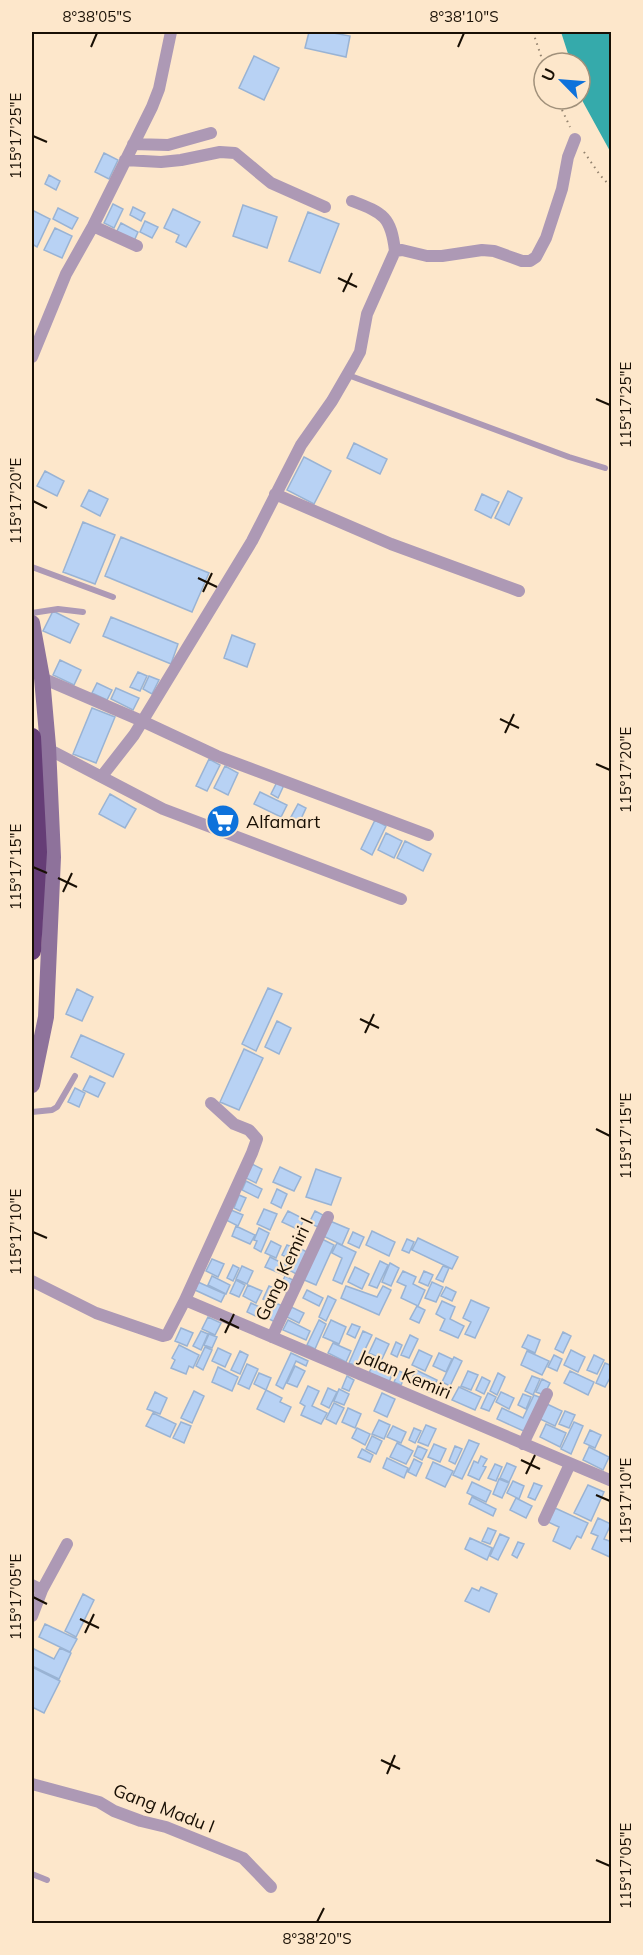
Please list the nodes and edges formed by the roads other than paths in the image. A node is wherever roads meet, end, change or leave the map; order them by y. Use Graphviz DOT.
graph roads {
  1 [pos="171,32"];
  2 [pos="211,133"];
  3 [pos="575,139"];
  4 [pos="133,144"];
  5 [pos="125,160"];
  6 [pos="352,201"];
  7 [pos="325,207"];
  8 [pos="93,226"];
  9 [pos="137,246"];
  10 [pos="395,251"];
  11 [pos="32,357"];
  12 [pos="348,375"];
  13 [pos="605,468"];
  14 [pos="275,494"];
  15 [pos="32,567"];
  16 [pos="519,591"];
  17 [pos="113,597"];
  18 [pos="83,612"];
  19 [pos="32,613"];
  20 [pos="32,623"];
  21 [pos="42,678"];
  22 [pos="142,721"];
  23 [pos="32,737"];
  24 [pos="48,749"];
  25 [pos="102,776"];
  26 [pos="428,836"];
  27 [pos="401,899"];
  28 [pos="32,951"];
  29 [pos="75,1076"];
  30 [pos="32,1085"];
  31 [pos="211,1103"];
  32 [pos="32,1112"];
  33 [pos="328,1216"];
  34 [pos="32,1281"];
  35 [pos="185,1300"];
  36 [pos="272,1337"];
  37 [pos="547,1394"];
  38 [pos="524,1444"];
  39 [pos="570,1464"];
  40 [pos="612,1481"];
  41 [pos="544,1520"];
  42 [pos="67,1544"];
  43 [pos="37,1587"];
  44 [pos="32,1616"];
  45 [pos="32,1784"];
  46 [pos="32,1874"];
  47 [pos="46,1880"];
  48 [pos="271,1887"];
  1 -- 4 [label="street"];
  2 -- 4 [label="street"];
  3 -- 10 [label="street"];
  4 -- 5 [label="street"];
  5 -- 7 [label="street"];
  5 -- 8 [label="street"];
  6 -- 10 [label="street"];
  8 -- 9 [label="street"];
  8 -- 11 [label="street"];
  10 -- 12 [label="street"];
  12 -- 13 [label="lane"];
  12 -- 14 [label="street"];
  14 -- 16 [label="street"];
  14 -- 22 [label="street"];
  15 -- 17 [label="lane"];
  18 -- 19 [label="lane"];
  20 -- 21 [label="street"];
  21 -- 22 [label="street"];
  21 -- 24 [label="street"];
  22 -- 25 [label="street"];
  22 -- 26 [label="street"];
  23 -- 28 [label="highway"];
  24 -- 25 [label="street"];
  24 -- 30 [label="street"];
  25 -- 27 [label="street"];
  29 -- 32 [label="lane"];
  31 -- 35 [label="street"];
  33 -- 36 [label="street, Gang Kemiri I"];
  34 -- 35 [label="street"];
  35 -- 36 [label="street, Jalan Kemiri"];
  36 -- 38 [label="street, Jalan Kemiri"];
  37 -- 38 [label="street"];
  38 -- 39 [label="street, Jalan Kemiri"];
  39 -- 40 [label="street, Jalan Kemiri"];
  39 -- 41 [label="street"];
  42 -- 43 [label="street"];
  43 -- 44 [label="street"];
  45 -- 48 [label="street, Gang Madu I"];
  46 -- 47 [label="lane"];
}
